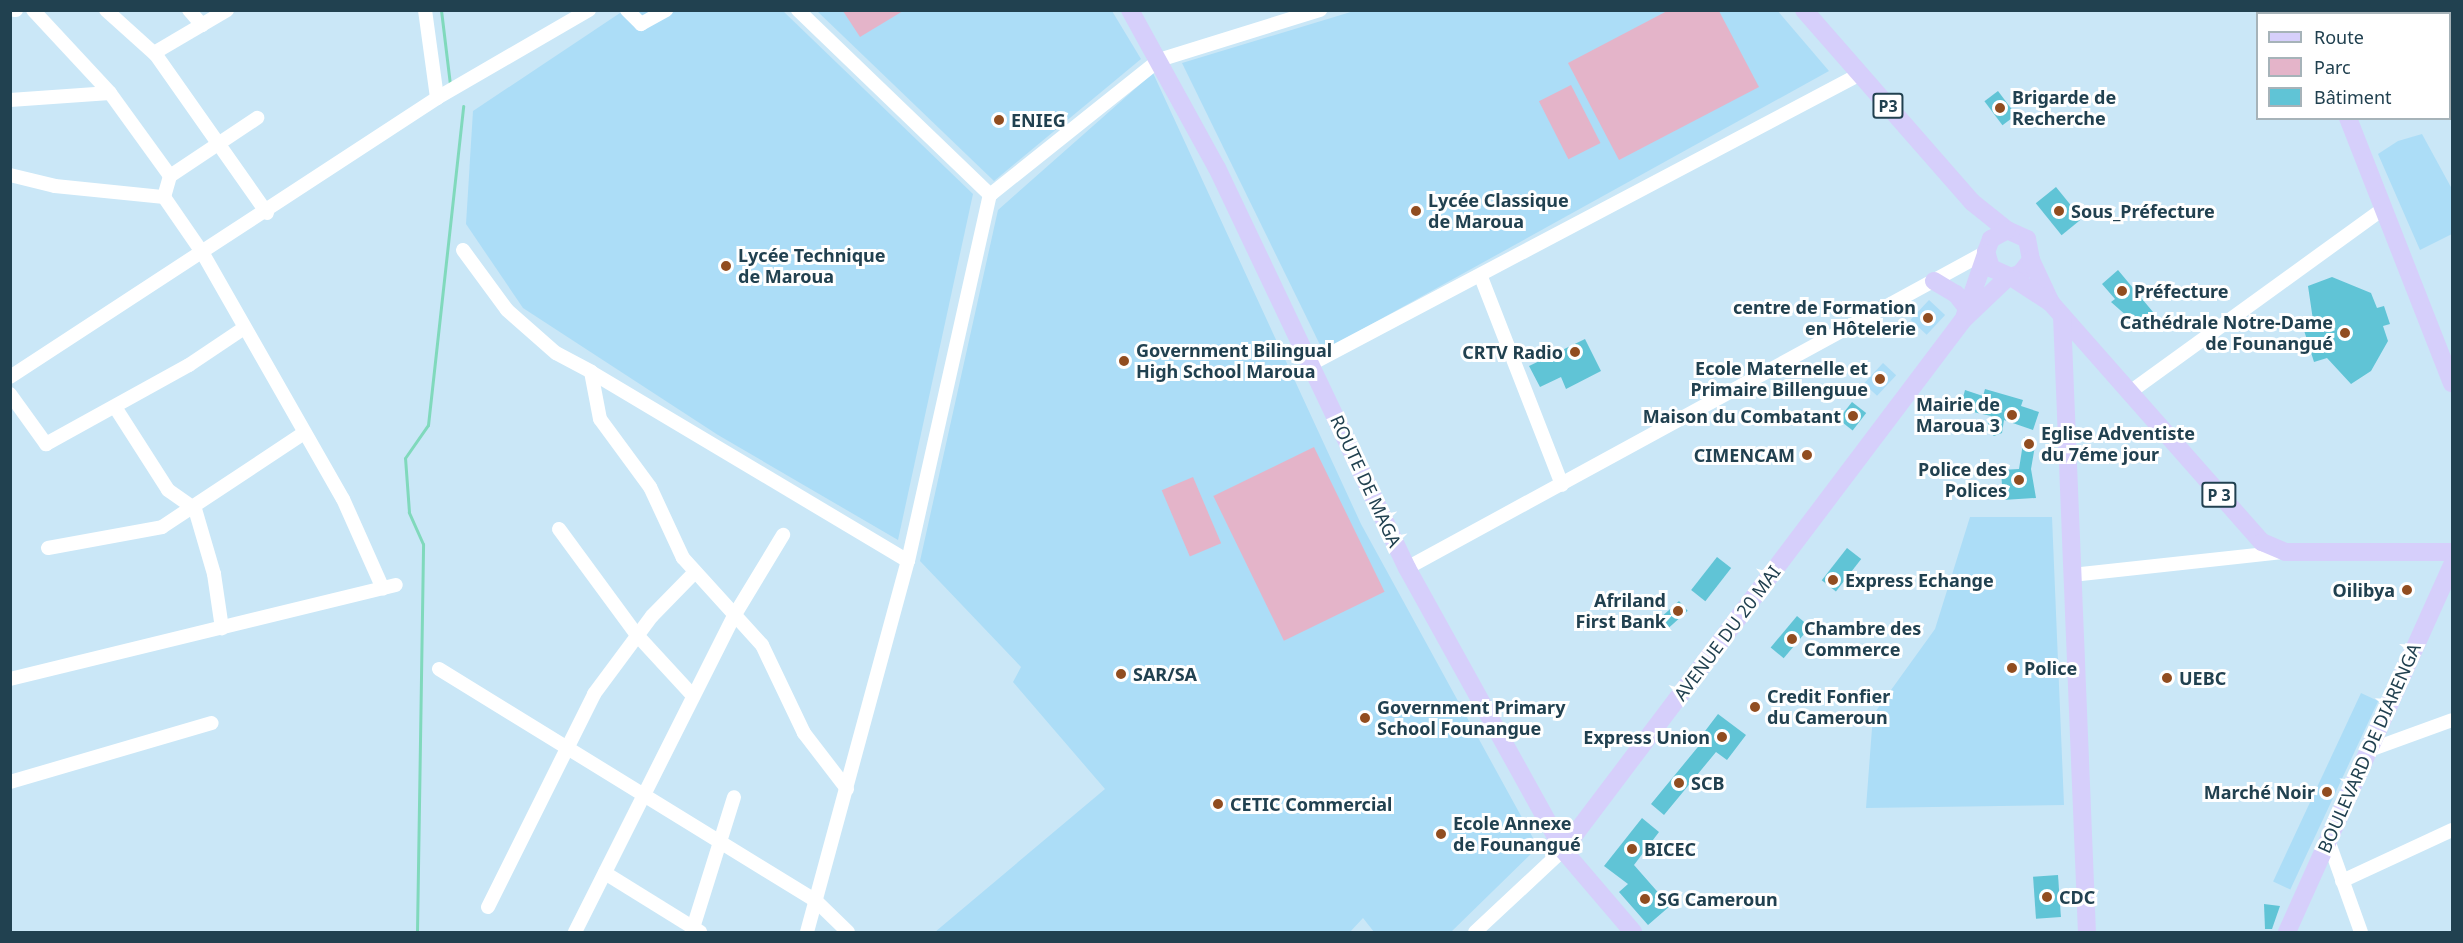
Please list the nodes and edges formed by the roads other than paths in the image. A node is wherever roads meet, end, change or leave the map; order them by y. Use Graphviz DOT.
graph roads {
  1 [pos="33,10"];
  2 [pos="106,10"];
  3 [pos="189,10"];
  4 [pos="227,10"];
  5 [pos="425,10"];
  6 [pos="590,10"];
  7 [pos="627,10"];
  8 [pos="666,10"];
  9 [pos="798,10"];
  10 [pos="1130,10"];
  11 [pos="1320,10"];
  12 [pos="1804,10"];
  13 [pos="202,25"];
  14 [pos="154,53"];
  15 [pos="1159,60"];
  16 [pos="1860,74"];
  17 [pos="110,93"];
  18 [pos="437,98"];
  19 [pos="10,100"];
  20 [pos="257,118"];
  21 [pos="2349,120"];
  22 [pos="215,143"];
  23 [pos="10,175"];
  24 [pos="170,176"];
  25 [pos="990,195"];
  26 [pos="164,197"];
  27 [pos="1972,202"];
  28 [pos="2384,208"];
  29 [pos="267,213"];
  30 [pos="2007,230"];
  31 [pos="463,250"];
  32 [pos="1987,250"];
  33 [pos="202,252"];
  34 [pos="2031,260"];
  35 [pos="1481,277"];
  36 [pos="2009,277"];
  37 [pos="1934,281"];
  38 [pos="2056,309"];
  39 [pos="1965,314"];
  40 [pos="244,328"];
  41 [pos="1311,364"];
  42 [pos="591,372"];
  43 [pos="10,377"];
  44 [pos="2452,382"];
  45 [pos="2130,392"];
  46 [pos="10,394"];
  47 [pos="115,407"];
  48 [pos="304,433"];
  49 [pos="1562,485"];
  50 [pos="195,509"];
  51 [pos="559,529"];
  52 [pos="783,535"];
  53 [pos="48,548"];
  54 [pos="2285,552"];
  55 [pos="908,561"];
  56 [pos="2452,563"];
  57 [pos="1407,568"];
  58 [pos="694,573"];
  59 [pos="2072,575"];
  60 [pos="734,616"];
  61 [pos="222,628"];
  62 [pos="637,635"];
  63 [pos="439,669"];
  64 [pos="10,679"];
  65 [pos="693,696"];
  66 [pos="2452,720"];
  67 [pos="212,723"];
  68 [pos="567,746"];
  69 [pos="2367,751"];
  70 [pos="10,782"];
  71 [pos="847,789"];
  72 [pos="644,793"];
  73 [pos="734,797"];
  74 [pos="2452,830"];
  75 [pos="720,840"];
  76 [pos="2328,840"];
  77 [pos="1563,850"];
  78 [pos="605,873"];
  79 [pos="2342,881"];
  80 [pos="815,900"];
  81 [pos="488,907"];
  82 [pos="697,930"];
  83 [pos="575,933"];
  84 [pos="807,933"];
  85 [pos="848,933"];
  86 [pos="1475,933"];
  87 [pos="1633,933"];
  88 [pos="2087,933"];
  89 [pos="2287,933"];
  90 [pos="2361,933"];
  1 -- 17 [label="street"];
  2 -- 14 [label="street"];
  3 -- 13 [label="street"];
  4 -- 13 [label="street"];
  5 -- 18 [label="street"];
  6 -- 18 [label="street"];
  7 -- 8 [label="street"];
  9 -- 25 [label="street"];
  10 -- 15 [label="main road, ROUTE DE MAGA"];
  11 -- 15 [label="street"];
  12 -- 16 [label="main road, P3"];
  13 -- 14 [label="street"];
  14 -- 22 [label="street"];
  15 -- 25 [label="street"];
  15 -- 41 [label="main road, ROUTE DE MAGA"];
  16 -- 27 [label="main road, P3"];
  16 -- 35 [label="street"];
  17 -- 19 [label="street"];
  17 -- 24 [label="street"];
  18 -- 29 [label="street"];
  20 -- 22 [label="street"];
  21 -- 28 [label="main road"];
  22 -- 24 [label="street"];
  22 -- 29 [label="street"];
  23 -- 26 [label="street"];
  24 -- 26 [label="street"];
  25 -- 55 [label="street"];
  26 -- 33 [label="street"];
  27 -- 30 [label="main road"];
  27 -- 32 [label="main road"];
  28 -- 44 [label="main road"];
  28 -- 45 [label="street"];
  29 -- 33 [label="street"];
  30 -- 32 [label="main road"];
  30 -- 34 [label="main road"];
  31 -- 42 [label="street"];
  32 -- 36 [label="main road"];
  32 -- 37 [label="street"];
  32 -- 39 [label="main road"];
  33 -- 40 [label="street"];
  33 -- 43 [label="street"];
  34 -- 36 [label="main road"];
  34 -- 38 [label="main road, P 3"];
  35 -- 41 [label="street"];
  35 -- 49 [label="street"];
  36 -- 38 [label="main road, P 3"];
  36 -- 39 [label="main road"];
  37 -- 39 [label="main road"];
  37 -- 49 [label="street"];
  38 -- 45 [label="main road, P 3"];
  38 -- 59 [label="main road"];
  39 -- 77 [label="main road, AVENUE DU 20 MAI"];
  40 -- 47 [label="street"];
  40 -- 48 [label="street"];
  41 -- 57 [label="main road, ROUTE DE MAGA"];
  42 -- 55 [label="street"];
  42 -- 58 [label="street"];
  45 -- 54 [label="main road, P 3"];
  46 -- 47 [label="street"];
  47 -- 50 [label="street"];
  48 -- 50 [label="street"];
  48 -- 61 [label="street"];
  49 -- 57 [label="street"];
  50 -- 53 [label="street"];
  50 -- 61 [label="street"];
  51 -- 62 [label="street"];
  52 -- 60 [label="street"];
  54 -- 56 [label="main road, P 3"];
  54 -- 59 [label="street"];
  55 -- 71 [label="street"];
  56 -- 69 [label="main road, BOULEVARD DE DIARENGA"];
  57 -- 77 [label="main road, ROUTE DE MAGA"];
  58 -- 60 [label="street"];
  58 -- 62 [label="street"];
  59 -- 88 [label="main road"];
  60 -- 65 [label="street"];
  60 -- 71 [label="street"];
  61 -- 64 [label="street"];
  62 -- 65 [label="street"];
  62 -- 68 [label="street"];
  63 -- 68 [label="street"];
  65 -- 72 [label="street"];
  66 -- 69 [label="street"];
  67 -- 70 [label="street"];
  68 -- 72 [label="street"];
  68 -- 81 [label="street"];
  69 -- 76 [label="main road, BOULEVARD DE DIARENGA"];
  71 -- 80 [label="street"];
  72 -- 75 [label="street"];
  72 -- 78 [label="street"];
  73 -- 75 [label="street"];
  74 -- 79 [label="street"];
  75 -- 80 [label="street"];
  75 -- 82 [label="street"];
  76 -- 79 [label="street"];
  76 -- 89 [label="main road, BOULEVARD DE DIARENGA"];
  77 -- 86 [label="street, AVENUE DU 20 MAI"];
  77 -- 87 [label="main road, ROUTE DE MAGA"];
  78 -- 82 [label="street"];
  78 -- 83 [label="street"];
  79 -- 90 [label="street"];
  80 -- 84 [label="street"];
  80 -- 85 [label="street"];
}
